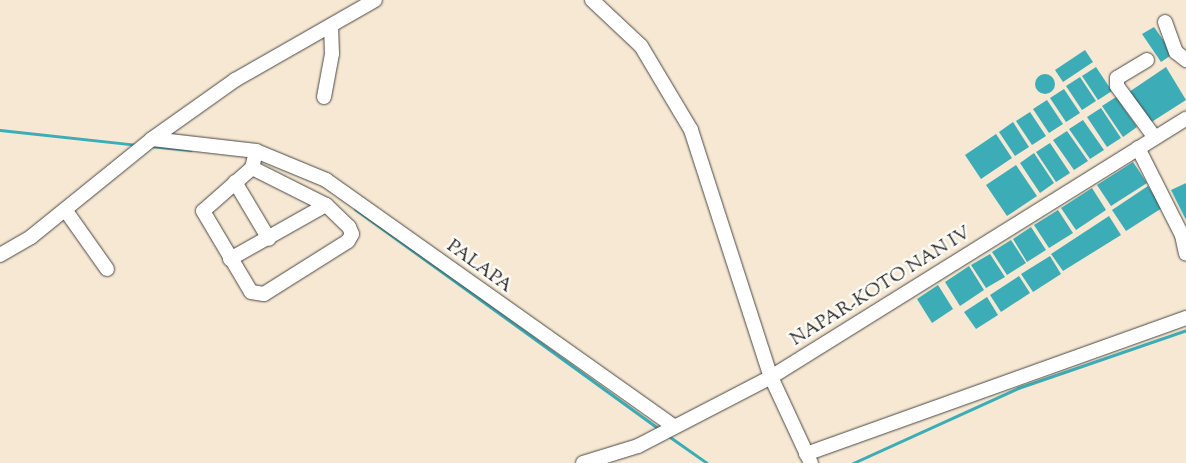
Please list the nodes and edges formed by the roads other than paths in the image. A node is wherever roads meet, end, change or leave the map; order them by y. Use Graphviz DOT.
graph roads {
  1 [pos="375,0"];
  2 [pos="592,0"];
  3 [pos="1165,22"];
  4 [pos="332,27"];
  5 [pos="1147,60"];
  6 [pos="1186,60"];
  7 [pos="324,97"];
  8 [pos="1186,119"];
  9 [pos="1154,138"];
  10 [pos="147,144"];
  11 [pos="1138,148"];
  12 [pos="254,159"];
  13 [pos="235,182"];
  14 [pos="326,205"];
  15 [pos="66,211"];
  16 [pos="269,239"];
  17 [pos="1186,254"];
  18 [pos="0,256"];
  19 [pos="230,259"];
  20 [pos="107,269"];
  21 [pos="1186,318"];
  22 [pos="771,376"];
  23 [pos="668,430"];
  24 [pos="808,459"];
  25 [pos="583,463"];
  1 -- 4 [label="street"];
  2 -- 22 [label="street"];
  3 -- 6 [label="street"];
  4 -- 7 [label="street"];
  4 -- 10 [label="street"];
  5 -- 9 [label="street"];
  8 -- 9 [label="street, NAPAR-KOTO NAN IV"];
  9 -- 11 [label="street, NAPAR-KOTO NAN IV"];
  10 -- 12 [label="street, PALAPA"];
  10 -- 15 [label="street"];
  11 -- 17 [label="street"];
  11 -- 22 [label="street, NAPAR-KOTO NAN IV"];
  12 -- 13 [label="street"];
  12 -- 14 [label="street"];
  12 -- 23 [label="street, PALAPA"];
  13 -- 16 [label="street"];
  13 -- 19 [label="street"];
  14 -- 16 [label="street"];
  14 -- 19 [label="street"];
  15 -- 18 [label="street"];
  15 -- 20 [label="street"];
  16 -- 19 [label="street"];
  21 -- 24 [label="street"];
  22 -- 23 [label="street, NAPAR-KOTO NAN IV"];
  22 -- 24 [label="street"];
  23 -- 25 [label="street, NAPAR-KOTO NAN IV"];
}
